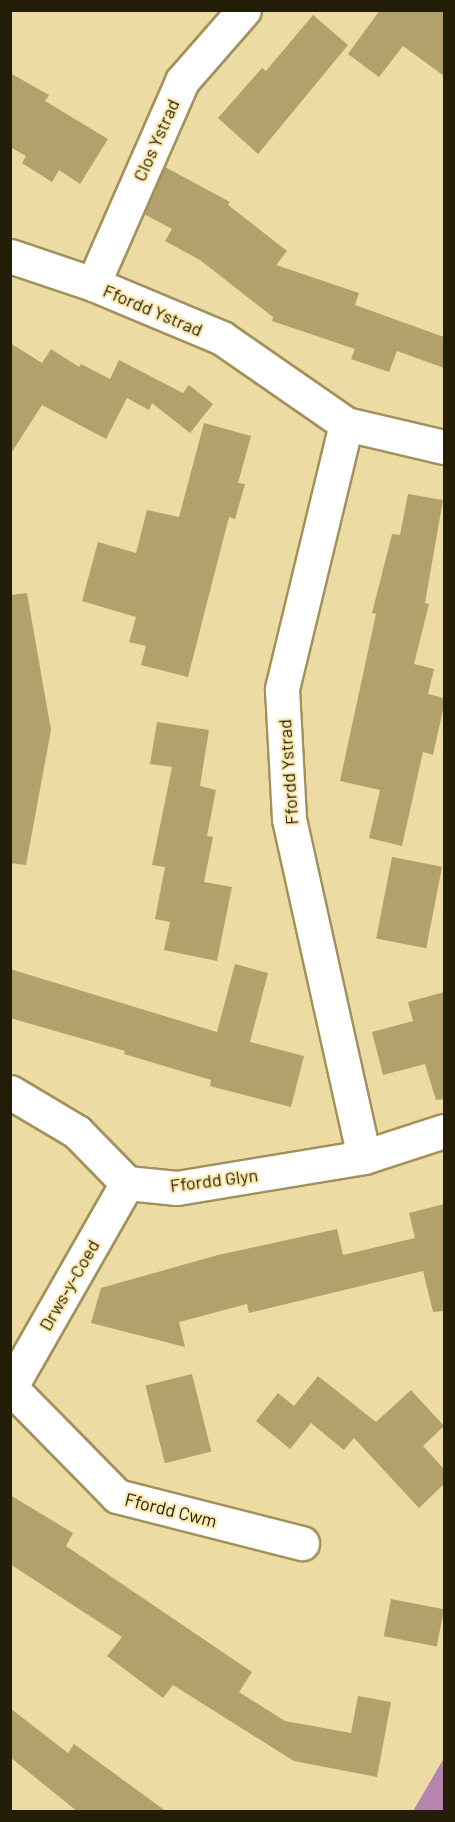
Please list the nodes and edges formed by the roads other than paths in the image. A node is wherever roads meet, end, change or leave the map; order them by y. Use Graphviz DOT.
graph roads {
  1 [pos="244,10"];
  2 [pos="10,256"];
  3 [pos="93,284"];
  4 [pos="346,423"];
  5 [pos="444,447"];
  6 [pos="10,1092"];
  7 [pos="444,1131"];
  8 [pos="364,1157"];
  9 [pos="127,1183"];
  10 [pos="11,1388"];
  11 [pos="302,1543"];
  1 -- 3 [label="street, Clos Ystrad"];
  2 -- 3 [label="street, Ffordd Ystrad"];
  3 -- 4 [label="street, Ffordd Ystrad"];
  4 -- 5 [label="street, Ffordd Ystrad"];
  4 -- 8 [label="street, Ffordd Ystrad"];
  6 -- 9 [label="street"];
  7 -- 8 [label="street, Ffordd Glyn"];
  8 -- 9 [label="street, Ffordd Glyn"];
  9 -- 10 [label="street, Drws-y-Coed"];
  10 -- 11 [label="street, Ffordd Cwm"];
}
